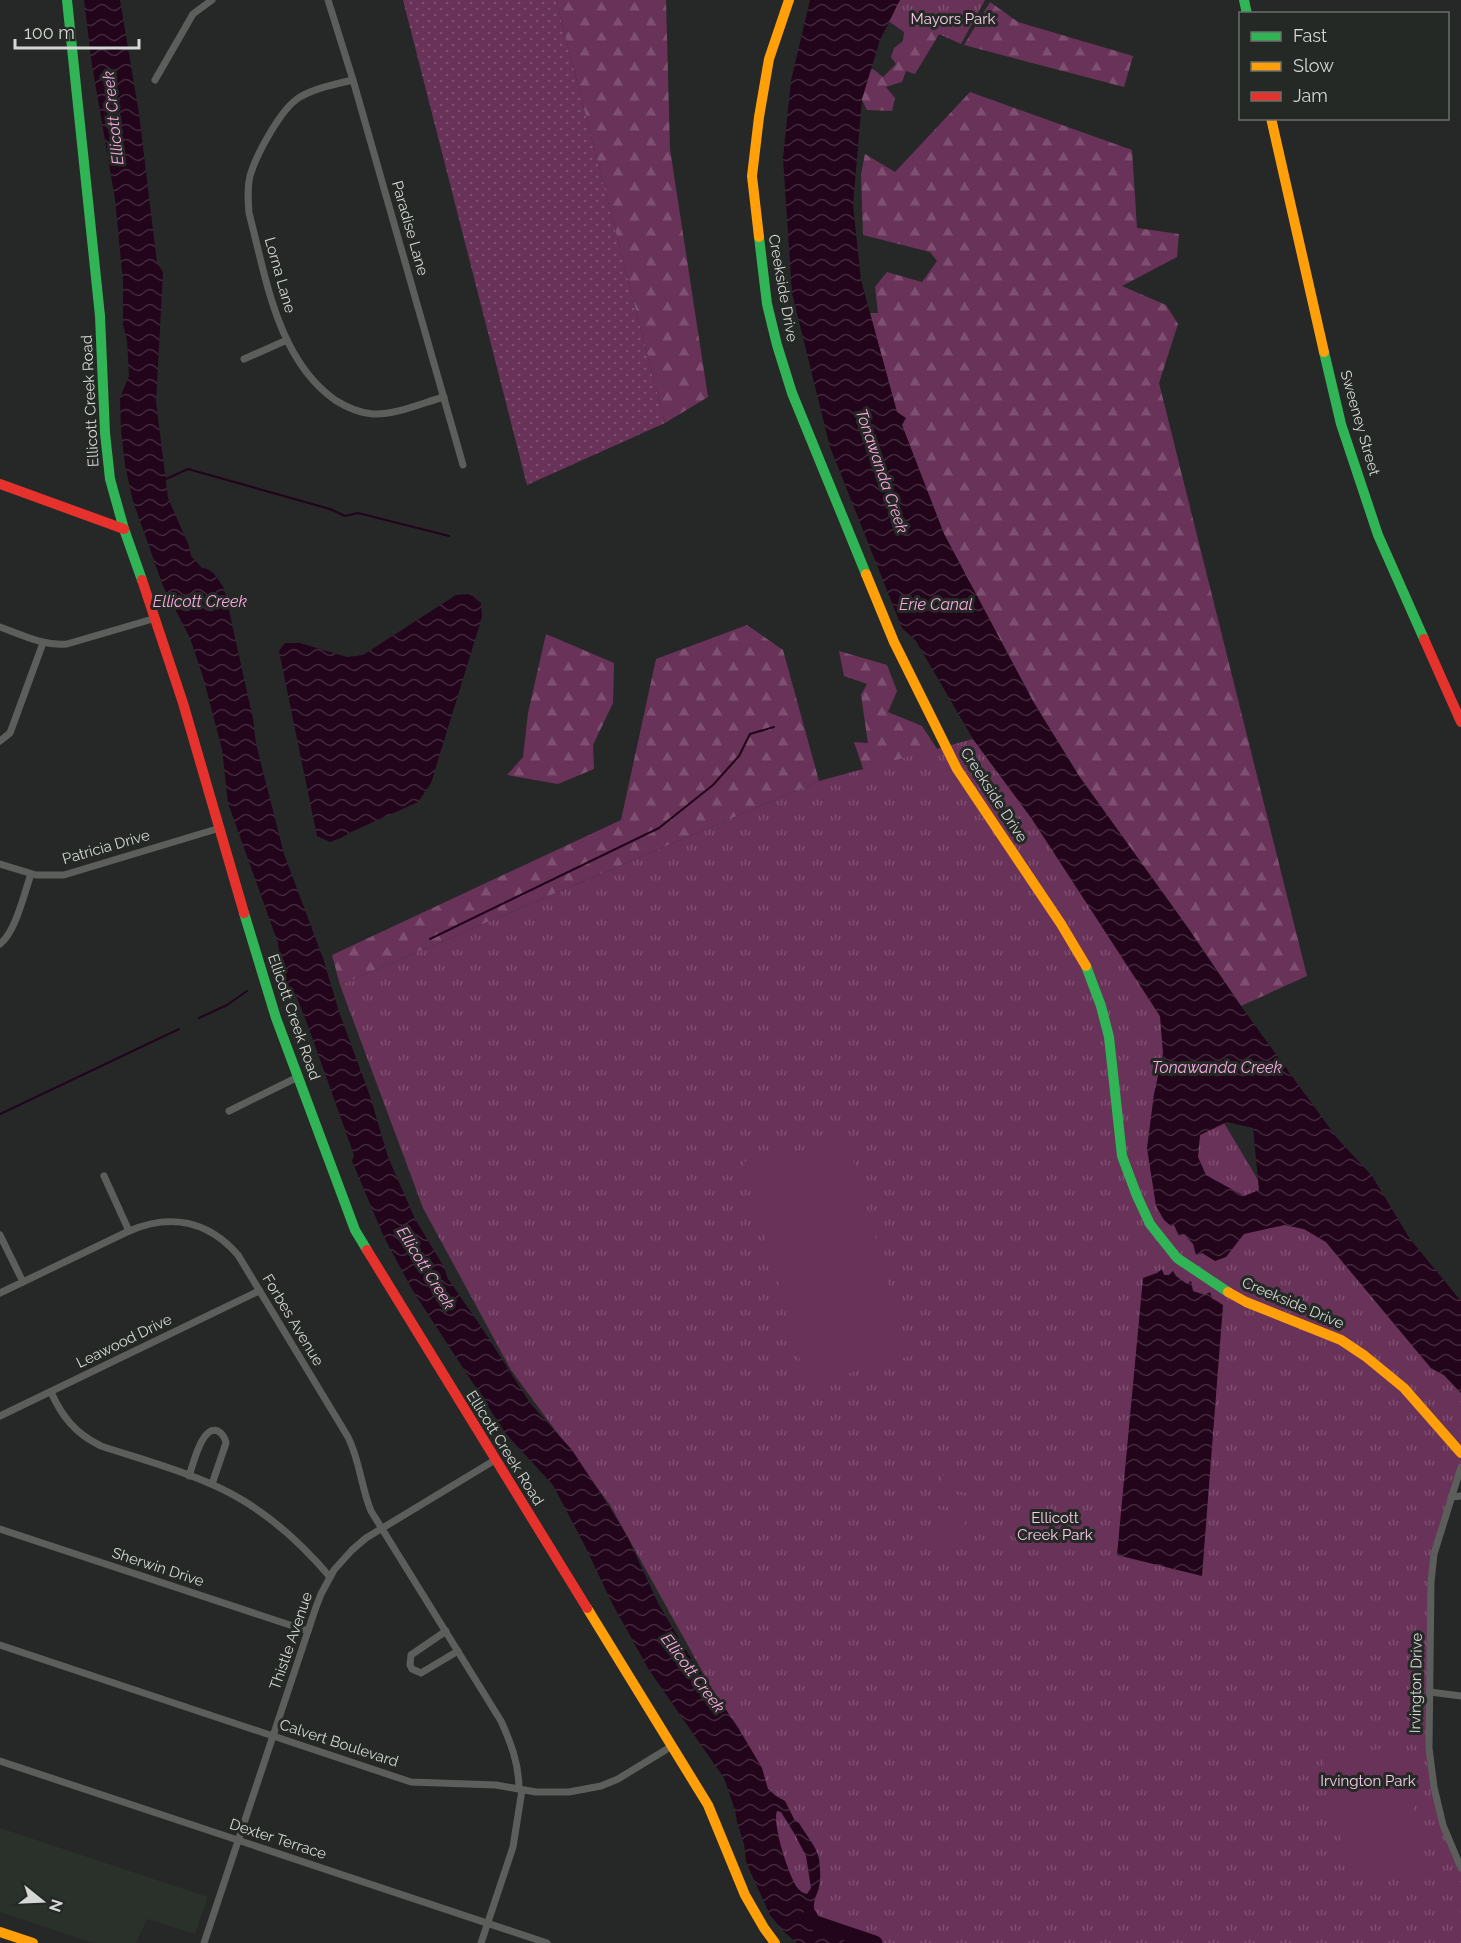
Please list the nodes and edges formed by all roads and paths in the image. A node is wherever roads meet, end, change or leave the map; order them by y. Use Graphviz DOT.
graph roads {
  1 [pos="67,0"];
  2 [pos="212,0"];
  3 [pos="328,0"];
  4 [pos="789,0"];
  5 [pos="353,80"];
  6 [pos="155,81"];
  7 [pos="1271,120"];
  8 [pos="287,340"];
  9 [pos="244,359"];
  10 [pos="444,397"];
  11 [pos="463,465"];
  12 [pos="0,484"];
  13 [pos="124,529"];
  14 [pos="156,618"];
  15 [pos="0,627"];
  16 [pos="43,643"];
  17 [pos="1461,722"];
  18 [pos="0,741"];
  19 [pos="220,828"];
  20 [pos="0,864"];
  21 [pos="31,874"];
  22 [pos="0,944"];
  23 [pos="298,1077"];
  24 [pos="230,1111"];
  25 [pos="104,1176"];
  26 [pos="129,1231"];
  27 [pos="0,1235"];
  28 [pos="23,1282"];
  29 [pos="259,1291"];
  30 [pos="0,1293"];
  31 [pos="51,1392"];
  32 [pos="0,1416"];
  33 [pos="1461,1453"];
  34 [pos="495,1460"];
  35 [pos="1461,1467"];
  36 [pos="189,1476"];
  37 [pos="212,1484"];
  38 [pos="1461,1496"];
  39 [pos="1451,1497"];
  40 [pos="382,1528"];
  41 [pos="0,1529"];
  42 [pos="330,1577"];
  43 [pos="308,1631"];
  44 [pos="446,1631"];
  45 [pos="0,1645"];
  46 [pos="458,1651"];
  47 [pos="1430,1692"];
  48 [pos="1461,1696"];
  49 [pos="273,1736"];
  50 [pos="672,1746"];
  51 [pos="0,1761"];
  52 [pos="520,1789"];
  53 [pos="238,1841"];
  54 [pos="1461,1868"];
  55 [pos="488,1924"];
  56 [pos="0,1932"];
  57 [pos="33,1943"];
  58 [pos="204,1943"];
  59 [pos="482,1943"];
  60 [pos="547,1943"];
  61 [pos="775,1943"];
  1 -- 13 [label="street, Ellicott Creek Road"];
  2 -- 6 [label="street"];
  3 -- 5 [label="street, Paradise Lane"];
  4 -- 33 [label="street, Creekside Drive"];
  5 -- 8 [label="street, Lorna Lane"];
  5 -- 10 [label="street, Paradise Lane"];
  7 -- 17 [label="street, Sweeney Street"];
  8 -- 9 [label="street"];
  8 -- 10 [label="street, Lorna Lane"];
  10 -- 11 [label="street, Paradise Lane"];
  12 -- 13 [label="street"];
  13 -- 14 [label="street, Ellicott Creek Road"];
  14 -- 16 [label="street"];
  14 -- 19 [label="street, Ellicott Creek Road"];
  15 -- 16 [label="street"];
  16 -- 18 [label="street"];
  19 -- 21 [label="street, Patricia Drive"];
  19 -- 23 [label="street, Ellicott Creek Road"];
  20 -- 21 [label="street, Patricia Drive"];
  21 -- 22 [label="street"];
  23 -- 24 [label="street"];
  23 -- 34 [label="street, Ellicott Creek Road"];
  25 -- 26 [label="street"];
  26 -- 28 [label="street, Forbes Avenue"];
  26 -- 29 [label="street, Forbes Avenue"];
  27 -- 28 [label="street"];
  28 -- 30 [label="street, Forbes Avenue"];
  29 -- 31 [label="street, Leawood Drive"];
  29 -- 40 [label="street, Forbes Avenue"];
  31 -- 32 [label="street, Leawood Drive"];
  31 -- 36 [label="street"];
  34 -- 40 [label="street, Thistle Avenue"];
  34 -- 50 [label="street, Ellicott Creek Road"];
  35 -- 39 [label="street, Irvington Drive"];
  36 -- 37 [label="street"];
  36 -- 37 [label="street"];
  37 -- 42 [label="street"];
  38 -- 39 [label="street"];
  39 -- 47 [label="street, Irvington Drive"];
  40 -- 42 [label="street, Thistle Avenue"];
  40 -- 44 [label="street, Forbes Avenue"];
  41 -- 43 [label="street, Sherwin Drive"];
  42 -- 43 [label="street, Thistle Avenue"];
  43 -- 49 [label="street, Thistle Avenue"];
  44 -- 46 [label="street, Forbes Avenue"];
  44 -- 46 [label="street"];
  45 -- 49 [label="street, Calvert Boulevard"];
  46 -- 52 [label="street, Forbes Avenue"];
  47 -- 48 [label="street"];
  47 -- 54 [label="street, Irvington Drive"];
  49 -- 52 [label="street, Calvert Boulevard"];
  49 -- 53 [label="street, Thistle Avenue"];
  50 -- 52 [label="street, Calvert Boulevard"];
  50 -- 61 [label="street, Ellicott Creek Road"];
  51 -- 53 [label="street, Dexter Terrace"];
  52 -- 55 [label="street, Forbes Avenue"];
  53 -- 55 [label="street, Dexter Terrace"];
  53 -- 58 [label="street, Thistle Avenue"];
  55 -- 59 [label="street, Forbes Avenue"];
  55 -- 60 [label="street, Dexter Terrace"];
  56 -- 57 [label="street"];
}
